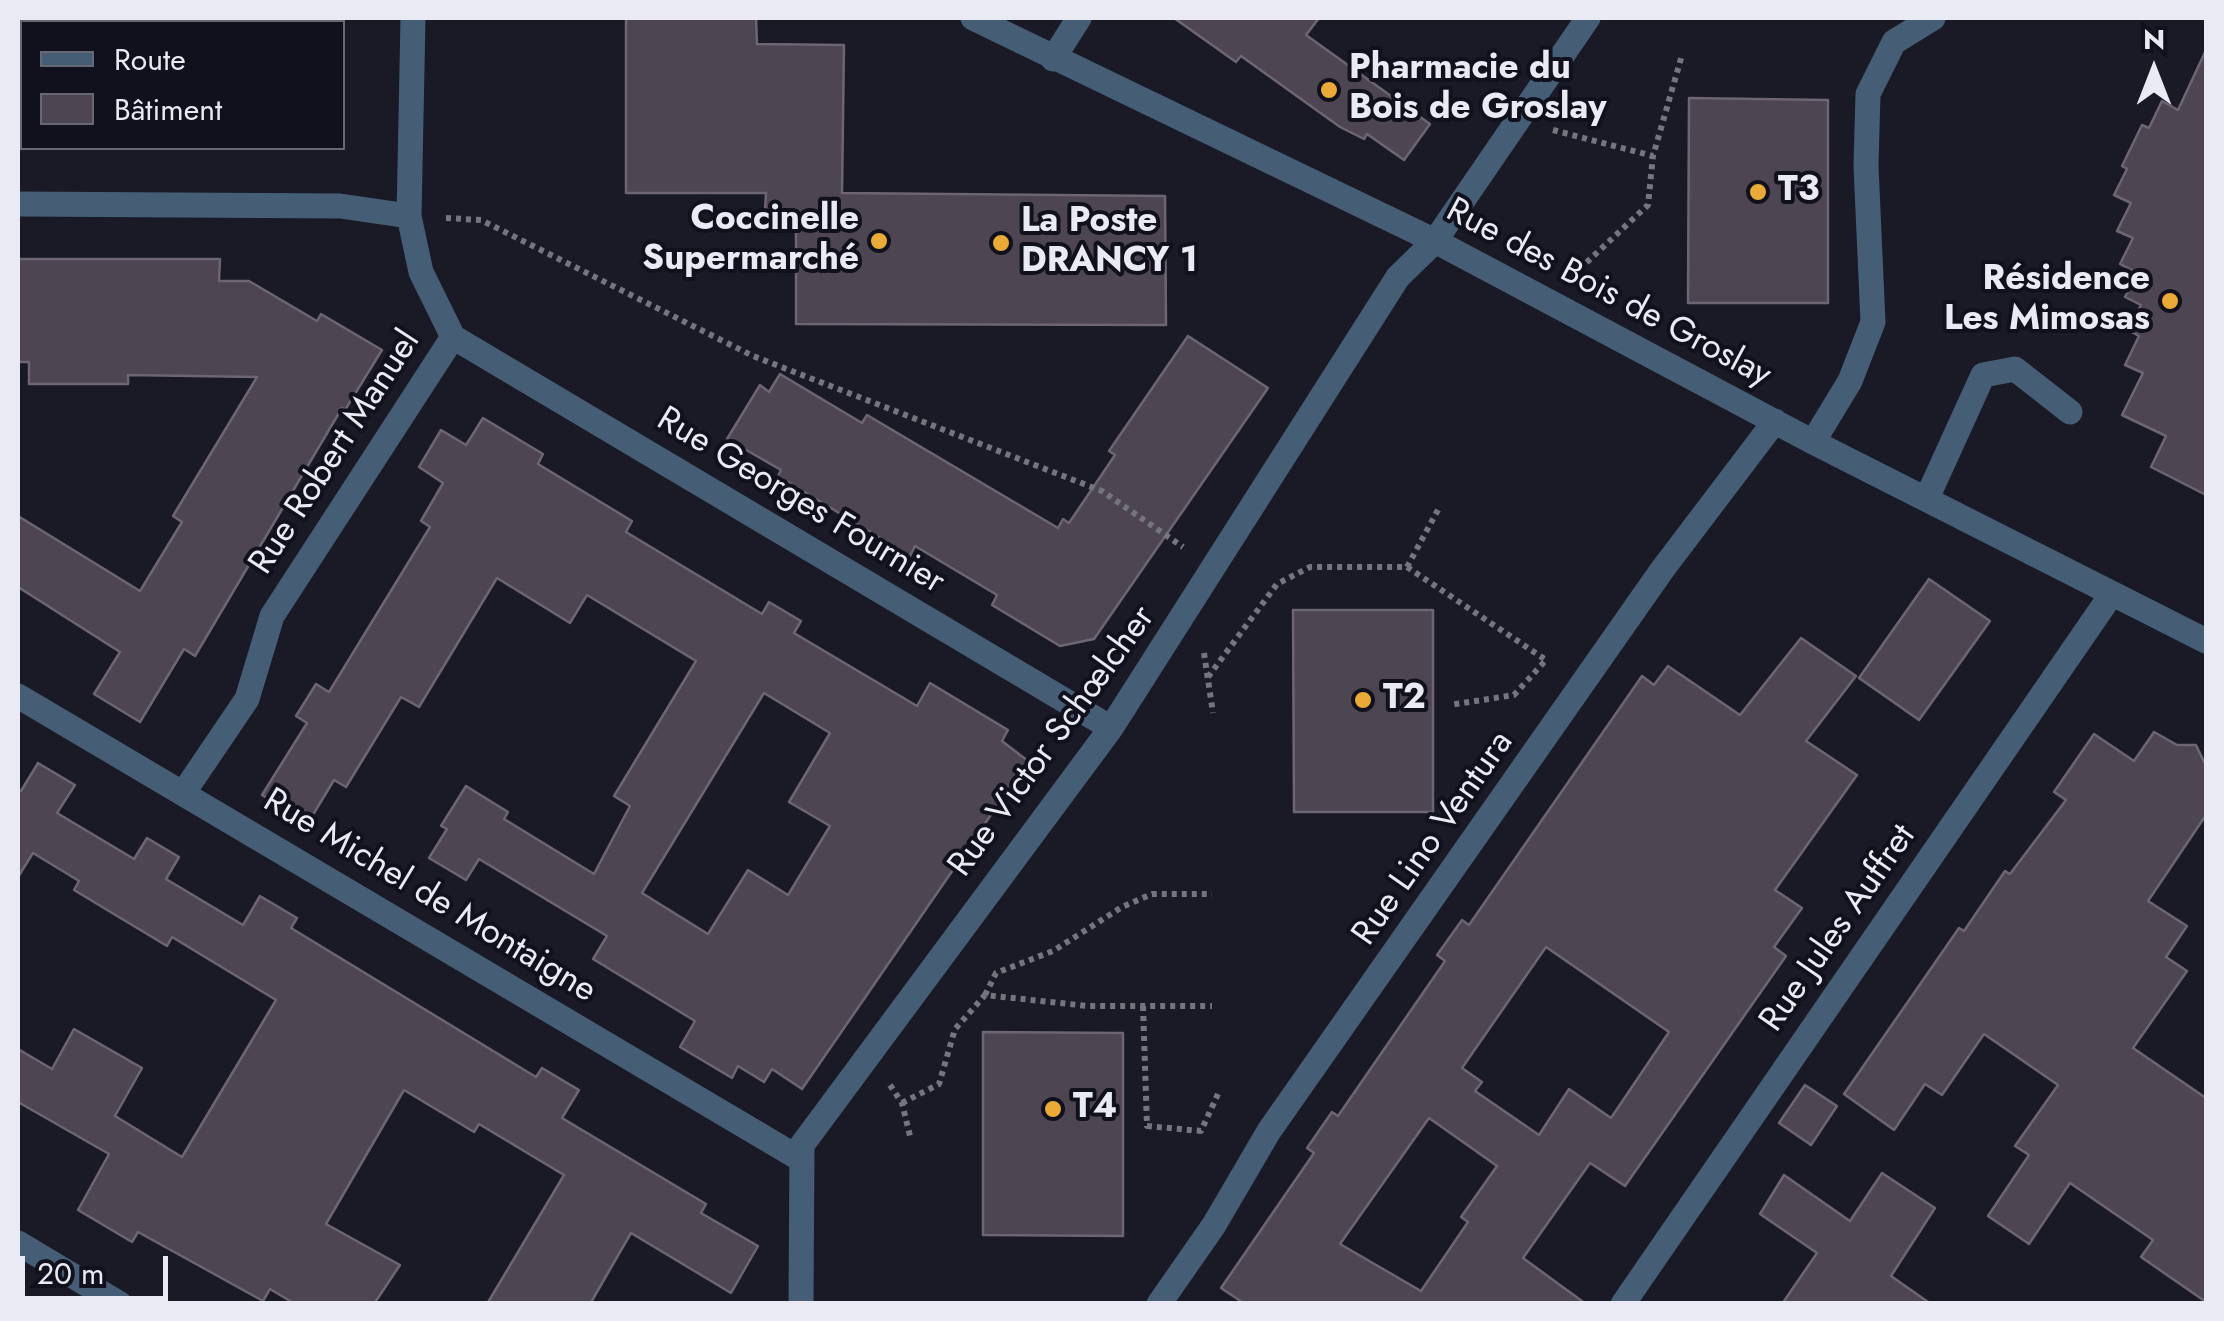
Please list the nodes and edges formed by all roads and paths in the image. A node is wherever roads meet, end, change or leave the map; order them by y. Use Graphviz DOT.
graph roads {
  1 [pos="413,18"];
  2 [pos="973,18"];
  3 [pos="1079,18"];
  4 [pos="1588,18"];
  5 [pos="1933,18"];
  6 [pos="1682,54"];
  7 [pos="1053,59"];
  8 [pos="1524,111"];
  9 [pos="1653,156"];
  10 [pos="18,204"];
  11 [pos="409,216"];
  12 [pos="1435,241"];
  13 [pos="1553,304"];
  14 [pos="453,337"];
  15 [pos="2070,412"];
  16 [pos="1775,422"];
  17 [pos="1814,442"];
  18 [pos="1927,498"];
  19 [pos="1439,508"];
  20 [pos="1408,567"];
  21 [pos="1212,568"];
  22 [pos="2111,595"];
  23 [pos="1186,616"];
  24 [pos="2206,642"];
  25 [pos="1208,677"];
  26 [pos="18,696"];
  27 [pos="1450,705"];
  28 [pos="1213,714"];
  29 [pos="1111,728"];
  30 [pos="184,792"];
  31 [pos="1212,894"];
  32 [pos="984,995"];
  33 [pos="1143,1006"];
  34 [pos="1212,1006"];
  35 [pos="862,1062"];
  36 [pos="1218,1094"];
  37 [pos="902,1103"];
  38 [pos="910,1136"];
  39 [pos="802,1160"];
  40 [pos="18,1243"];
  41 [pos="120,1304"];
  42 [pos="800,1304"];
  43 [pos="1159,1304"];
  44 [pos="1624,1304"];
  1 -- 11 [label="street, Rue Robert Manuel"];
  2 -- 7 [label="street, Rue des Bois de Groslay"];
  3 -- 7 [label="street"];
  4 -- 8 [label="street, Rue Victor Schœlcher"];
  5 -- 17 [label="street"];
  6 -- 9 [label="path"];
  7 -- 12 [label="street, Rue des Bois de Groslay"];
  8 -- 9 [label="path"];
  8 -- 12 [label="street, Rue Victor Schœlcher"];
  9 -- 13 [label="path"];
  10 -- 11 [label="street"];
  11 -- 14 [label="street, Rue Robert Manuel"];
  11 -- 21 [label="path"];
  12 -- 13 [label="street, Rue des Bois de Groslay"];
  12 -- 21 [label="street, Rue Victor Schœlcher"];
  13 -- 16 [label="street, Rue des Bois de Groslay"];
  14 -- 29 [label="street, Rue Georges Fournier"];
  14 -- 30 [label="street, Rue Robert Manuel"];
  15 -- 18 [label="street"];
  16 -- 17 [label="street, Rue des Bois de Groslay"];
  16 -- 43 [label="street, Rue Lino Ventura"];
  17 -- 18 [label="street, Rue des Bois de Groslay"];
  18 -- 22 [label="street, Rue des Bois de Groslay"];
  19 -- 20 [label="path"];
  20 -- 25 [label="path"];
  20 -- 27 [label="path"];
  21 -- 23 [label="street, Rue Victor Schœlcher"];
  22 -- 24 [label="street, Rue des Bois de Groslay"];
  22 -- 44 [label="street, Rue Jules Auffret"];
  23 -- 25 [label="path"];
  23 -- 29 [label="street, Rue Victor Schœlcher"];
  25 -- 28 [label="path"];
  26 -- 30 [label="street, Rue Michel de Montaigne"];
  29 -- 35 [label="street, Rue Victor Schœlcher"];
  30 -- 39 [label="street, Rue Michel de Montaigne"];
  31 -- 32 [label="path"];
  32 -- 33 [label="path"];
  32 -- 37 [label="path"];
  33 -- 34 [label="path"];
  33 -- 36 [label="path"];
  35 -- 37 [label="path"];
  35 -- 39 [label="street, Rue Victor Schœlcher"];
  37 -- 38 [label="path"];
  39 -- 42 [label="street, Rue Victor Schœlcher"];
  40 -- 41 [label="street"];
}
